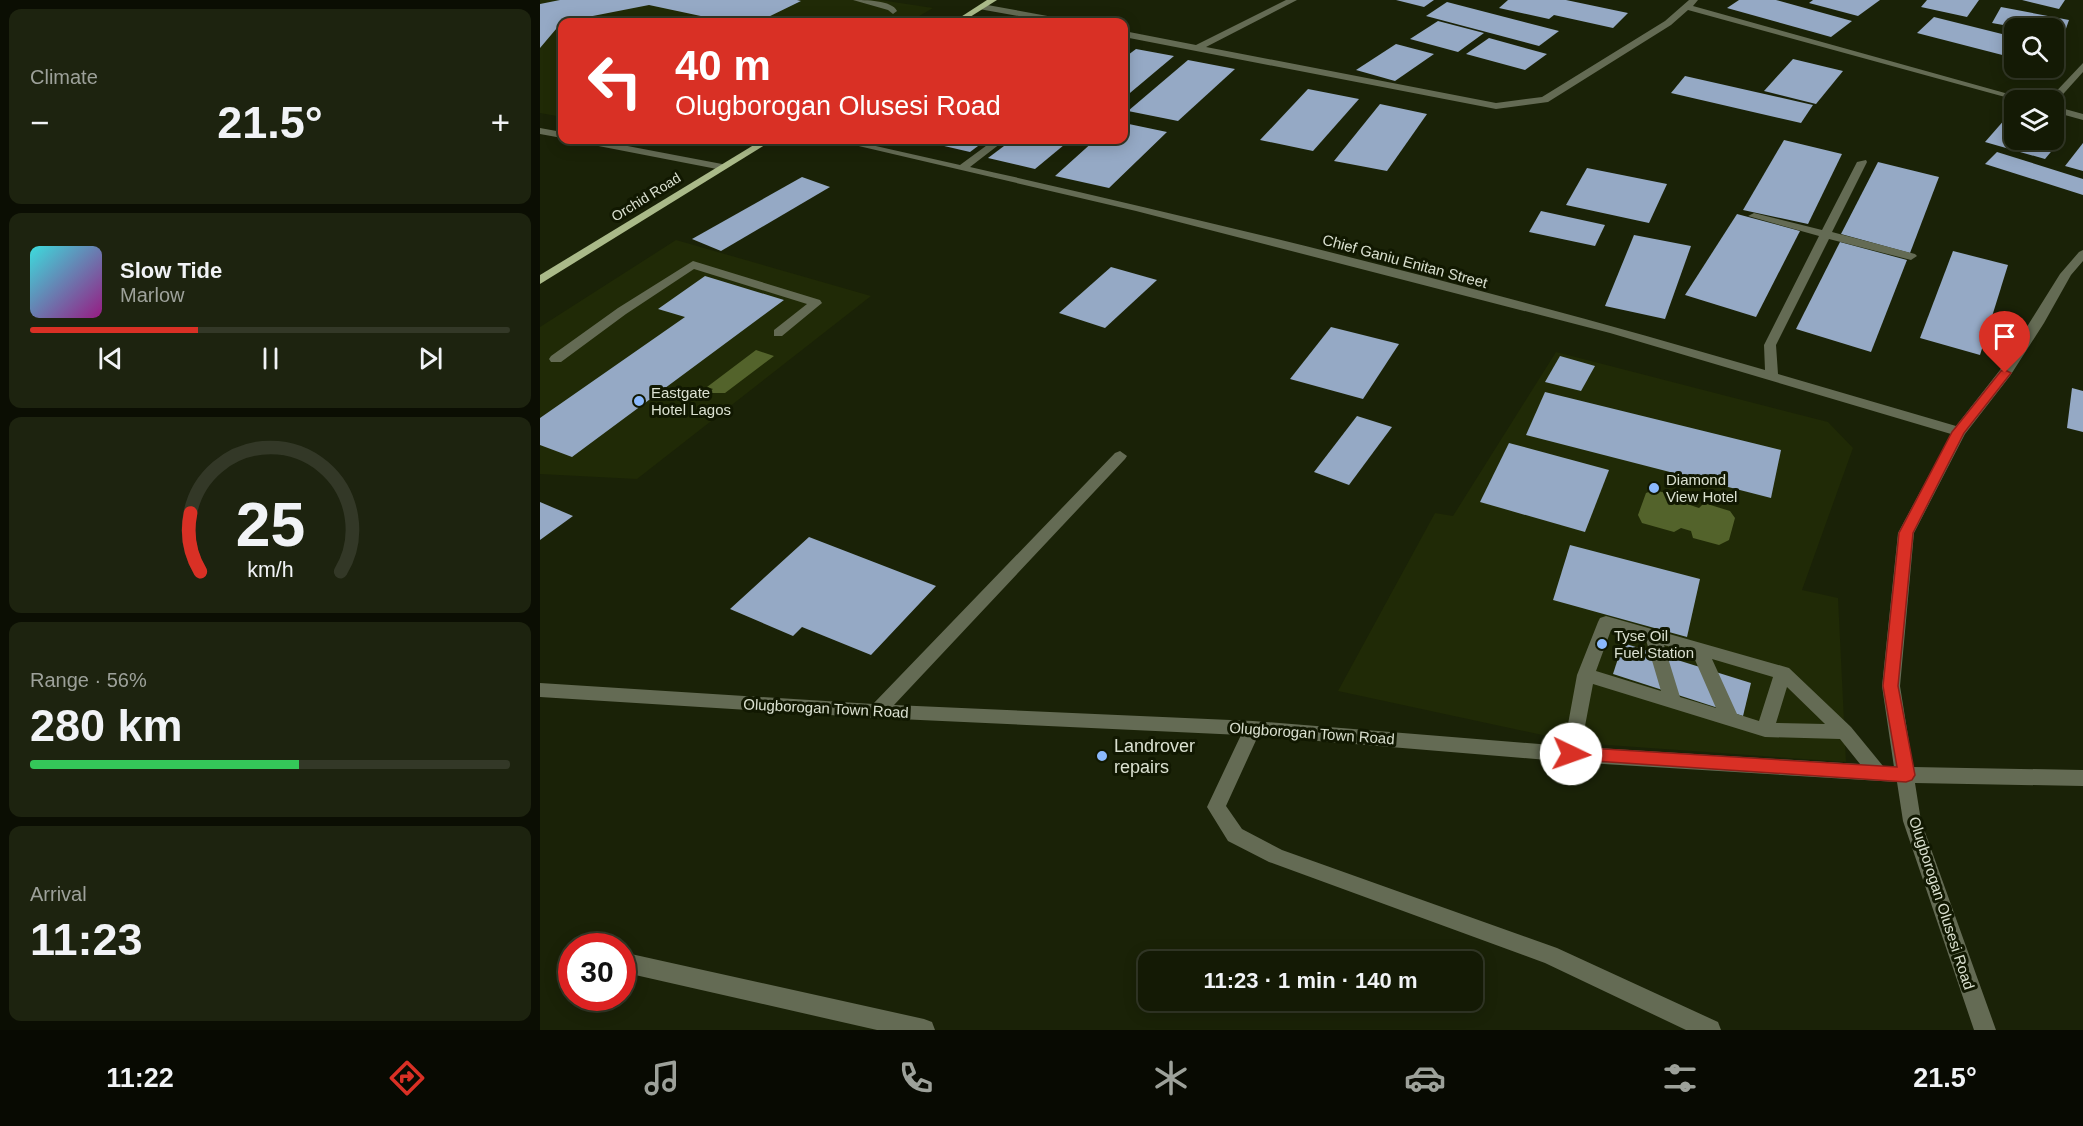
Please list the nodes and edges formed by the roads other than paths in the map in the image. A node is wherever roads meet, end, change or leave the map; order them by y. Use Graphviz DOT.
graph roads {
  1 [pos="857,0"];
  2 [pos="993,0"];
  3 [pos="1293,0"];
  4 [pos="1691,4"];
  5 [pos="982,7"];
  6 [pos="892,11"];
  7 [pos="964,18"];
  8 [pos="1042,18"];
  9 [pos="1128,35"];
  10 [pos="1198,48"];
  11 [pos="2083,66"];
  12 [pos="2062,90"];
  13 [pos="2004,94"];
  14 [pos="2064,112"];
  15 [pos="2083,117"];
  16 [pos="540,131"];
  17 [pos="558,134"];
  18 [pos="604,144"];
  19 [pos="761,144"];
  20 [pos="856,144"];
  21 [pos="995,144"];
  22 [pos="1862,162"];
  23 [pos="722,167"];
  24 [pos="962,168"];
  25 [pos="1754,216"];
  26 [pos="1826,234"];
  27 [pos="2083,254"];
  28 [pos="1911,256"];
  29 [pos="540,280"];
  30 [pos="778,333"];
  31 [pos="556,359"];
  32 [pos="1772,377"];
  33 [pos="1959,432"];
  34 [pos="1120,456"];
  35 [pos="1654,638"];
  36 [pos="1700,652"];
  37 [pos="1783,673"];
  38 [pos="1586,675"];
  39 [pos="540,690"];
  40 [pos="1674,702"];
  41 [pos="877,711"];
  42 [pos="1730,719"];
  43 [pos="1253,728"];
  44 [pos="1765,730"];
  45 [pos="1845,732"];
  46 [pos="1571,754"];
  47 [pos="1878,773"];
  48 [pos="1906,775"];
  49 [pos="2083,778"];
  50 [pos="636,965"];
  51 [pos="924,1030"];
  52 [pos="1710,1030"];
  53 [pos="1984,1030"];
  1 -- 6 [label="street"];
  2 -- 5 [label="main road"];
  3 -- 10 [label="street"];
  4 -- 10 [label="street"];
  4 -- 13 [label="street"];
  5 -- 7 [label="main road"];
  5 -- 8 [label="street"];
  9 -- 10 [label="street"];
  11 -- 12 [label="street"];
  14 -- 15 [label="street"];
  16 -- 17 [label="street"];
  18 -- 23 [label="street"];
  19 -- 23 [label="main road, Orchid Road"];
  20 -- 24 [label="street, Chief Ganiu Enitan Street"];
  21 -- 24 [label="street"];
  22 -- 26 [label="street"];
  23 -- 29 [label="main road, Orchid Road"];
  24 -- 32 [label="street, Chief Ganiu Enitan Street"];
  25 -- 26 [label="street"];
  26 -- 28 [label="street"];
  26 -- 32 [label="street"];
  27 -- 33 [label="street, Olugborogan Olusesi Road"];
  30 -- 31 [label="street"];
  32 -- 33 [label="street, Chief Ganiu Enitan Street"];
  33 -- 48 [label="street, Olugborogan Olusesi Road"];
  34 -- 41 [label="street"];
  35 -- 36 [label="street"];
  35 -- 38 [label="street"];
  35 -- 40 [label="street"];
  36 -- 37 [label="street"];
  36 -- 42 [label="street"];
  37 -- 44 [label="street"];
  37 -- 45 [label="street"];
  38 -- 40 [label="street"];
  38 -- 46 [label="street"];
  39 -- 41 [label="street, Olugborogan Town Road"];
  40 -- 42 [label="street"];
  41 -- 43 [label="street, Olugborogan Town Road"];
  42 -- 44 [label="street"];
  43 -- 46 [label="street, Olugborogan Town Road"];
  43 -- 52 [label="street"];
  44 -- 45 [label="street"];
  45 -- 47 [label="street"];
  46 -- 47 [label="street, Olugborogan Town Road"];
  47 -- 48 [label="street, Olugborogan Town Road"];
  48 -- 49 [label="street, Olugborogan Town Road"];
  48 -- 53 [label="street, Olugborogan Olusesi Road"];
  50 -- 51 [label="street"];
}
